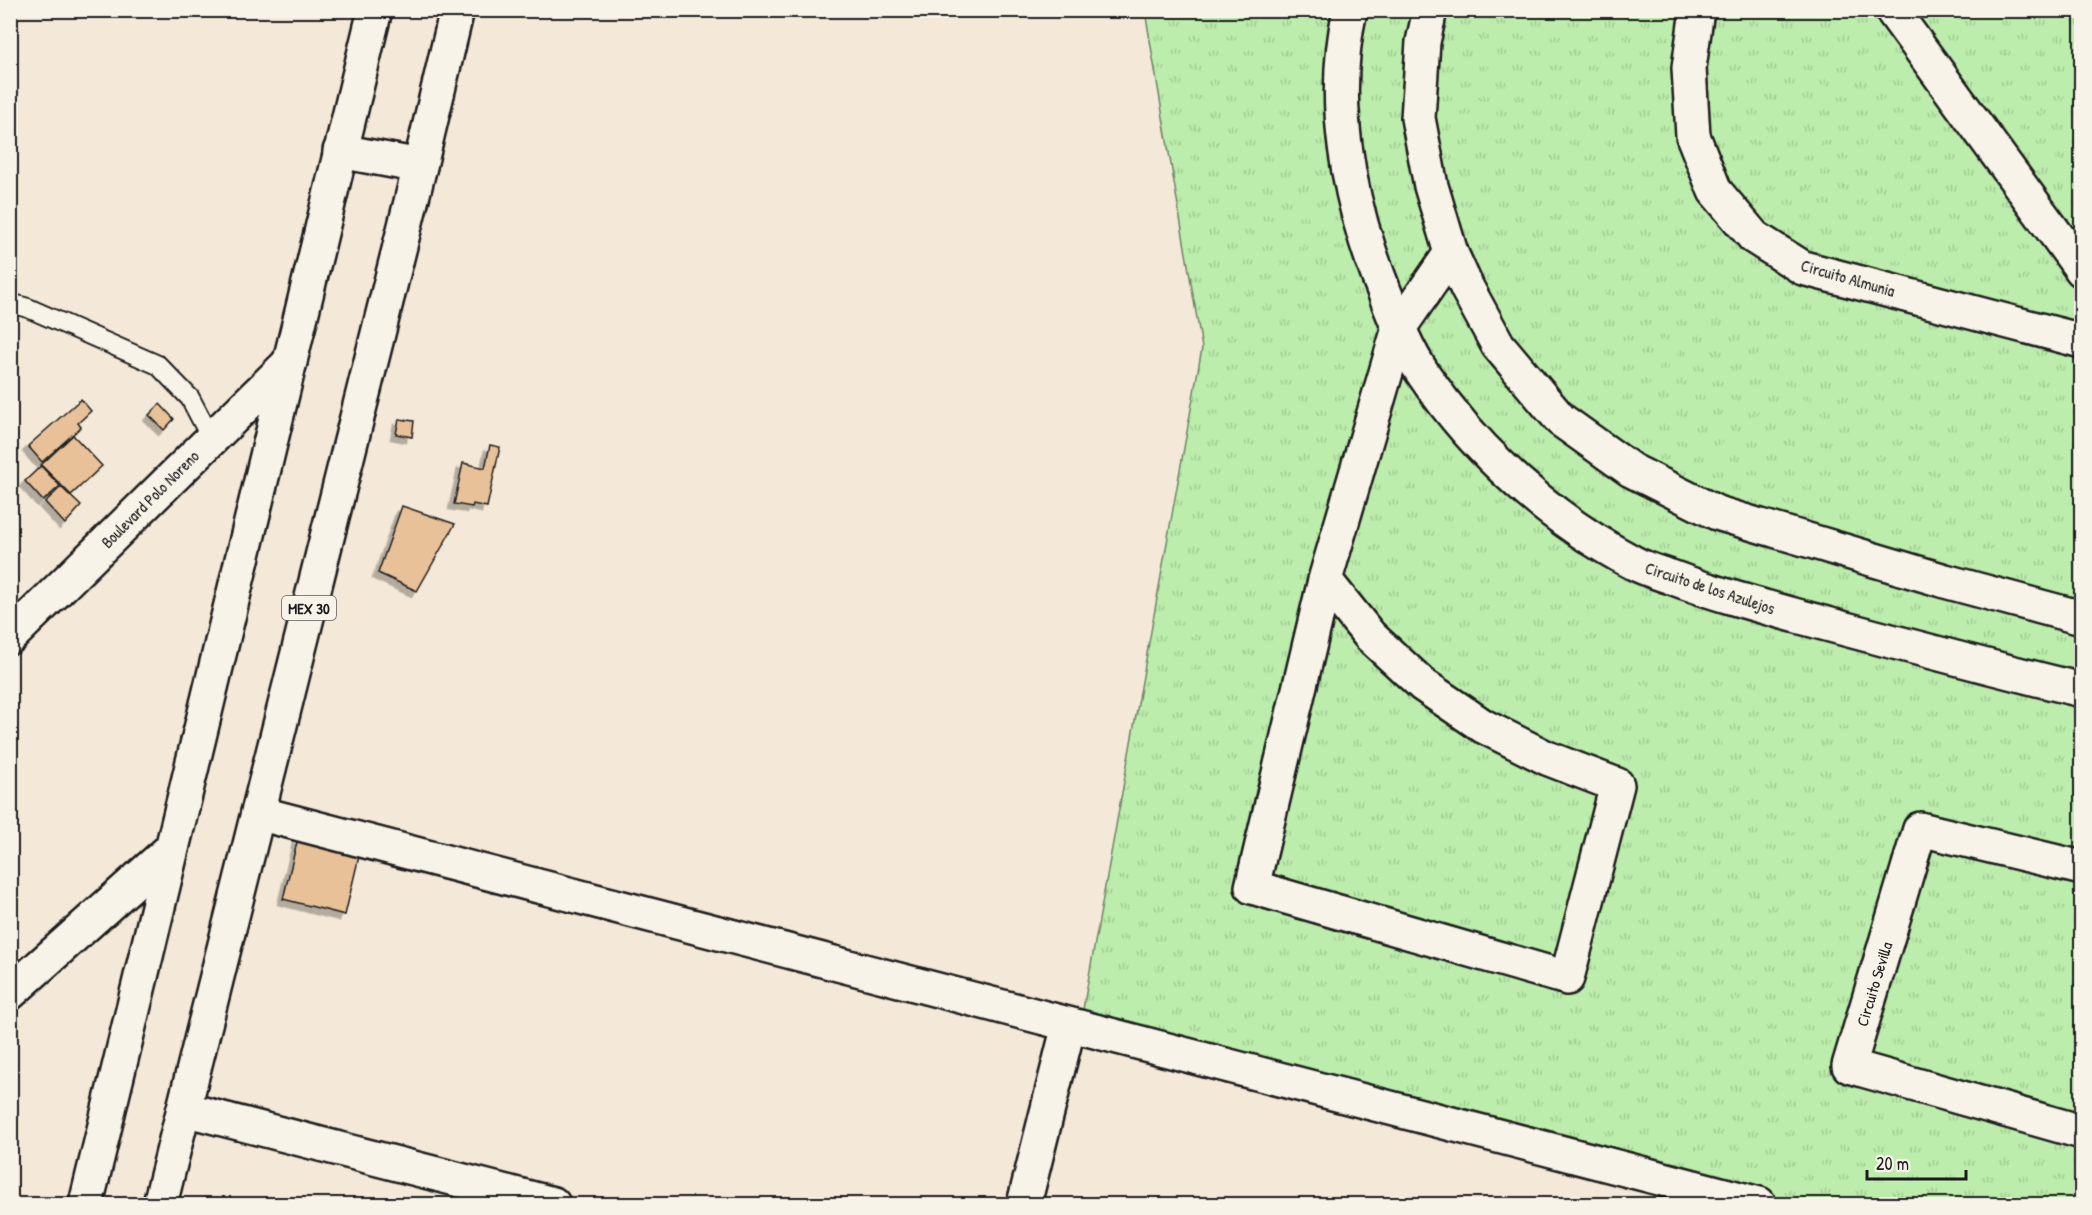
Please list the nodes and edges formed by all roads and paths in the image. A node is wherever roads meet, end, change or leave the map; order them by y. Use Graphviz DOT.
graph roads {
  1 [pos="375,10"];
  2 [pos="457,10"];
  3 [pos="1350,10"];
  4 [pos="1430,10"];
  5 [pos="1697,10"];
  6 [pos="1892,10"];
  7 [pos="340,150"];
  8 [pos="420,166"];
  9 [pos="1451,253"];
  10 [pos="2082,270"];
  11 [pos="10,303"];
  12 [pos="1399,328"];
  13 [pos="2082,341"];
  14 [pos="290,362"];
  15 [pos="211,438"];
  16 [pos="1325,580"];
  17 [pos="2082,618"];
  18 [pos="10,637"];
  19 [pos="2082,690"];
  20 [pos="258,813"];
  21 [pos="172,848"];
  22 [pos="2082,868"];
  23 [pos="10,993"];
  24 [pos="1069,1025"];
  25 [pos="184,1109"];
  26 [pos="2082,1132"];
  27 [pos="87,1204"];
  28 [pos="160,1204"];
  29 [pos="553,1204"];
  30 [pos="1024,1204"];
  31 [pos="1759,1204"];
  1 -- 7 [label="street"];
  2 -- 8 [label="street, MEX 30"];
  3 -- 12 [label="street, Circuito de los Azulejos"];
  4 -- 9 [label="street"];
  5 -- 13 [label="street, Circuito Almunia"];
  6 -- 10 [label="street"];
  7 -- 8 [label="street"];
  7 -- 14 [label="street"];
  8 -- 20 [label="street, MEX 30"];
  9 -- 12 [label="street"];
  9 -- 17 [label="street"];
  11 -- 15 [label="lane"];
  12 -- 16 [label="street"];
  12 -- 19 [label="street, Circuito de los Azulejos"];
  14 -- 15 [label="street, Boulevard Polo Noreno"];
  14 -- 21 [label="street"];
  15 -- 18 [label="street, Boulevard Polo Noreno"];
  16 -- 16 [label="street"];
  20 -- 24 [label="street"];
  20 -- 25 [label="street, MEX 30"];
  21 -- 23 [label="street"];
  21 -- 27 [label="street"];
  22 -- 26 [label="street, Circuito Sevilla"];
  24 -- 30 [label="street"];
  24 -- 31 [label="street"];
  25 -- 28 [label="street, MEX 30"];
  25 -- 29 [label="street"];
}
